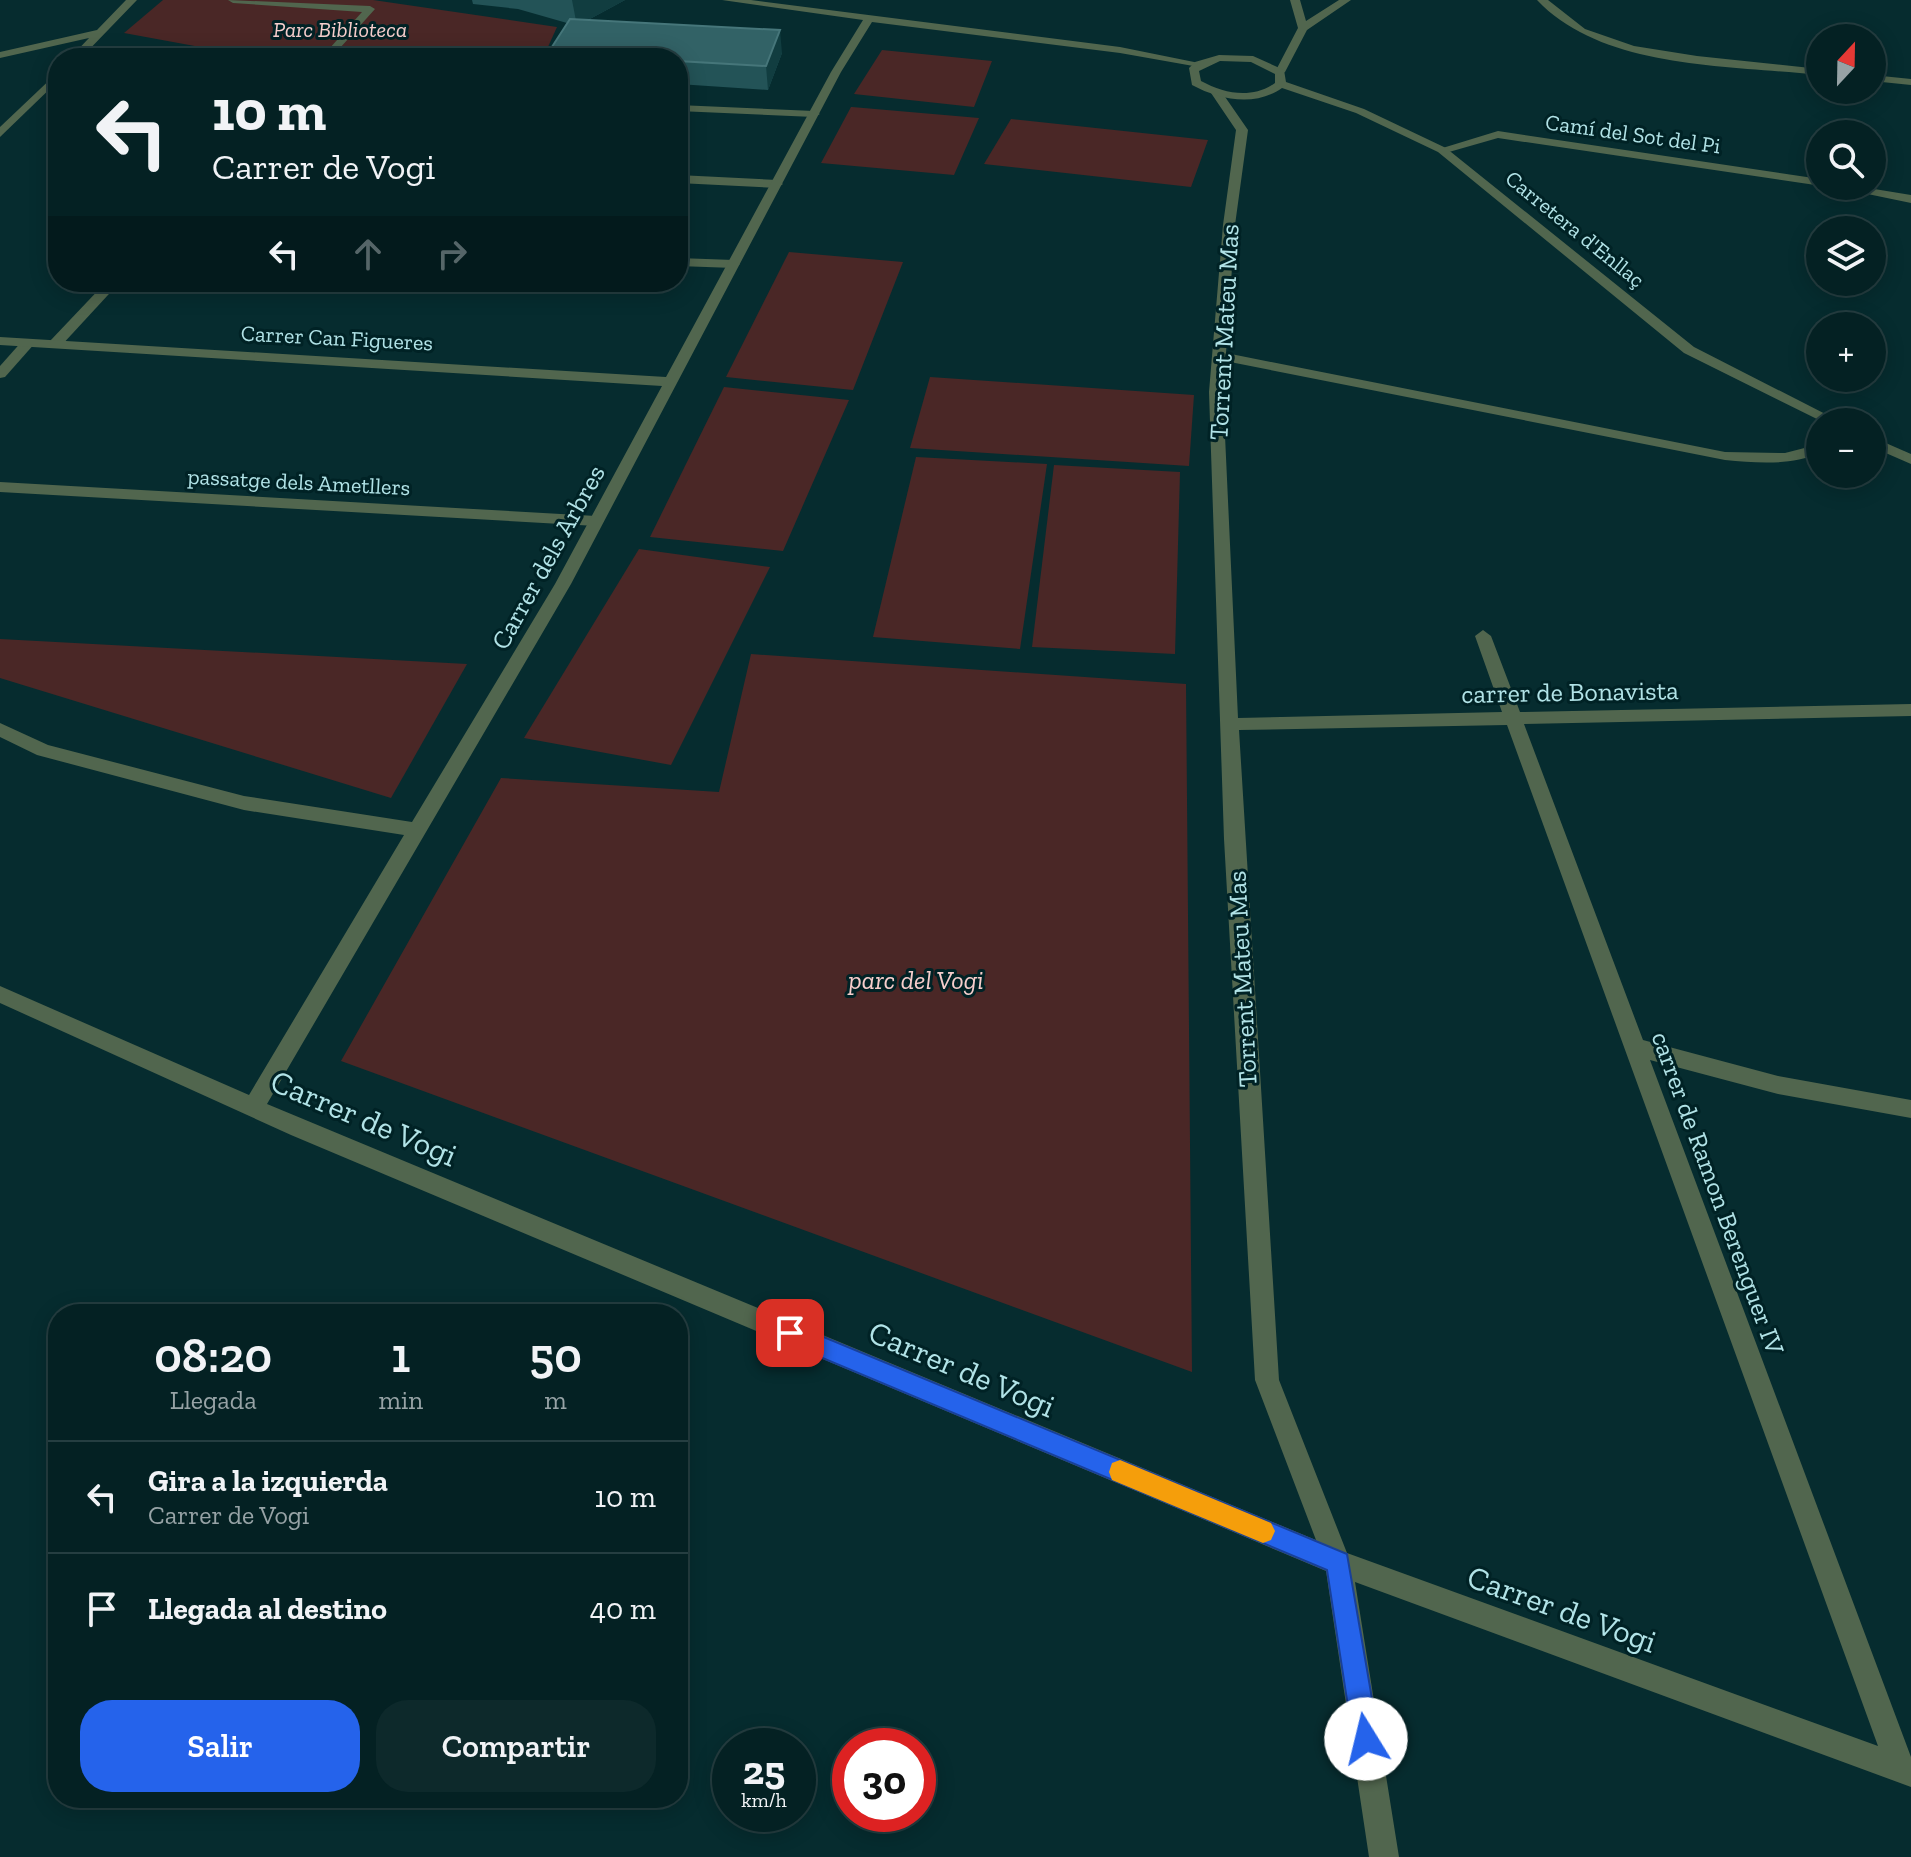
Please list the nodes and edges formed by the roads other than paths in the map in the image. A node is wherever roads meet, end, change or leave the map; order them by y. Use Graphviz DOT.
graph roads {
  1 [pos="132,0"];
  2 [pos="233,0"];
  3 [pos="727,0"];
  4 [pos="1295,0"];
  5 [pos="1346,0"];
  6 [pos="1542,0"];
  7 [pos="868,20"];
  8 [pos="1303,28"];
  9 [pos="100,32"];
  10 [pos="85,48"];
  11 [pos="334,48"];
  12 [pos="0,55"];
  13 [pos="1199,64"];
  14 [pos="1806,70"];
  15 [pos="1281,78"];
  16 [pos="1886,79"];
  17 [pos="1911,82"];
  18 [pos="48,85"];
  19 [pos="1217,93"];
  20 [pos="688,108"];
  21 [pos="814,114"];
  22 [pos="0,134"];
  23 [pos="1442,150"];
  24 [pos="688,180"];
  25 [pos="1806,181"];
  26 [pos="777,184"];
  27 [pos="1886,195"];
  28 [pos="1911,199"];
  29 [pos="688,262"];
  30 [pos="734,264"];
  31 [pos="104,292"];
  32 [pos="0,341"];
  33 [pos="29,342"];
  34 [pos="55,344"];
  35 [pos="1219,356"];
  36 [pos="0,374"];
  37 [pos="671,382"];
  38 [pos="1806,408"];
  39 [pos="1886,448"];
  40 [pos="1806,455"];
  41 [pos="1911,460"];
  42 [pos="0,487"];
  43 [pos="596,521"];
  44 [pos="1483,636"];
  45 [pos="1911,710"];
  46 [pos="1514,720"];
  47 [pos="1229,724"];
  48 [pos="0,729"];
  49 [pos="415,830"];
  50 [pos="0,994"];
  51 [pos="1635,1047"];
  52 [pos="253,1108"];
  53 [pos="1911,1109"];
  54 [pos="1338,1563"];
  55 [pos="1906,1770"];
  56 [pos="1384,1857"];
  1 -- 9 [label="street"];
  2 -- 11 [label="street"];
  3 -- 7 [label="street"];
  4 -- 8 [label="street"];
  5 -- 8 [label="street"];
  6 -- 14 [label="street"];
  7 -- 13 [label="street"];
  7 -- 21 [label="street, Carrer dels Arbres"];
  8 -- 15 [label="street"];
  9 -- 10 [label="street"];
  9 -- 12 [label="street"];
  13 -- 15 [label="street, Carretera d'Enllaç"];
  13 -- 19 [label="street, Torrent Mateu Mas"];
  15 -- 19 [label="street"];
  15 -- 23 [label="street, Carretera d'Enllaç"];
  16 -- 17 [label="street"];
  18 -- 22 [label="street"];
  19 -- 35 [label="street, Torrent Mateu Mas"];
  20 -- 21 [label="street"];
  21 -- 26 [label="street, Carrer dels Arbres"];
  23 -- 25 [label="street, Camí del Sot del Pi"];
  23 -- 38 [label="street, Carretera d'Enllaç"];
  24 -- 26 [label="street"];
  26 -- 30 [label="street, Carrer dels Arbres"];
  27 -- 28 [label="street"];
  29 -- 30 [label="street"];
  30 -- 37 [label="street, Carrer dels Arbres"];
  31 -- 34 [label="street"];
  32 -- 33 [label="street, Carrer Can Figueres"];
  33 -- 34 [label="street, Carrer Can Figueres"];
  33 -- 36 [label="street"];
  34 -- 37 [label="street, Carrer Can Figueres"];
  35 -- 40 [label="street"];
  35 -- 47 [label="street, Torrent Mateu Mas"];
  37 -- 43 [label="street, Carrer dels Arbres"];
  39 -- 41 [label="street"];
  42 -- 43 [label="street, passatge dels Ametllers"];
  43 -- 49 [label="street, Carrer dels Arbres"];
  44 -- 46 [label="street, carrer de Ramon Berenguer IV"];
  45 -- 46 [label="street, carrer de Bonavista"];
  46 -- 47 [label="street, carrer de Bonavista"];
  46 -- 51 [label="street, carrer de Ramon Berenguer IV"];
  47 -- 54 [label="street, Torrent Mateu Mas"];
  48 -- 49 [label="street"];
  49 -- 52 [label="street, Carrer dels Arbres"];
  50 -- 52 [label="street, Carrer de Vogi"];
  51 -- 53 [label="street"];
  51 -- 55 [label="street, carrer de Ramon Berenguer IV"];
  52 -- 54 [label="street, Carrer de Vogi"];
  54 -- 55 [label="street, Carrer de Vogi"];
  54 -- 56 [label="street, Torrent Mateu Mas"];
}
